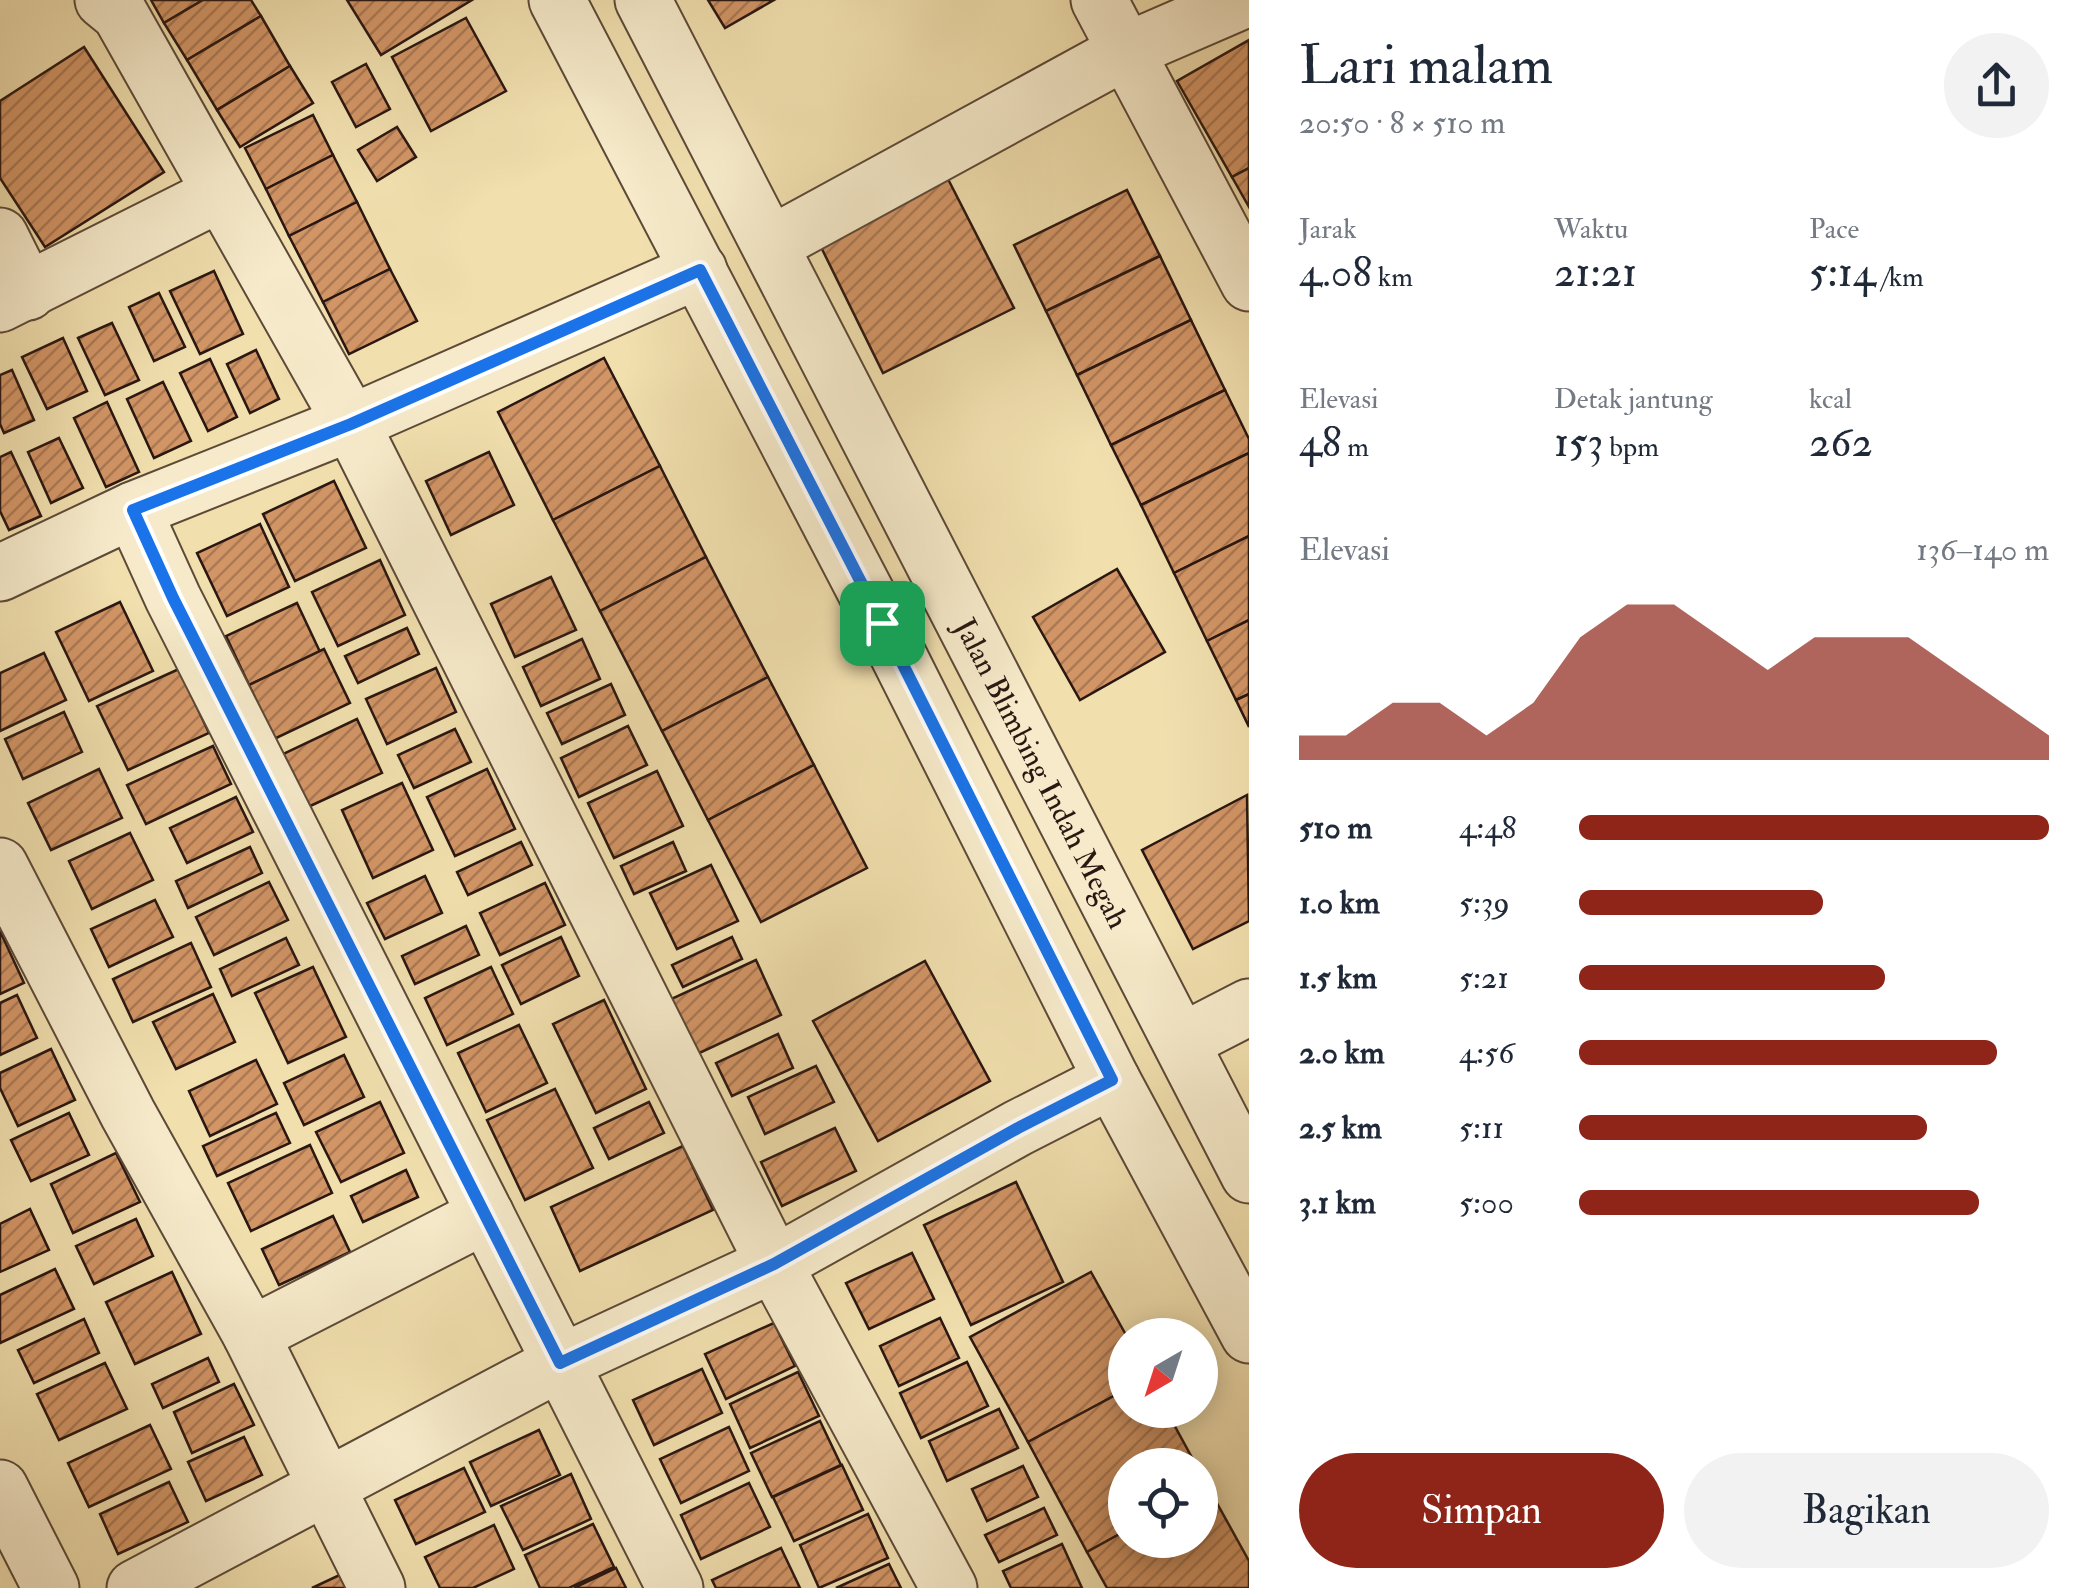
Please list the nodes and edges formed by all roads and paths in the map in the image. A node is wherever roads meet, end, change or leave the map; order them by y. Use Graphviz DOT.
graph roads {
  1 [pos="103,0"];
  2 [pos="557,0"];
  3 [pos="643,0"];
  4 [pos="1099,0"];
  5 [pos="1244,0"];
  6 [pos="1126,50"];
  7 [pos="222,193"];
  8 [pos="0,236"];
  9 [pos="770,245"];
  10 [pos="700,270"];
  11 [pos="1249,284"];
  12 [pos="14,298"];
  13 [pos="351,424"];
  14 [pos="133,510"];
  15 [pos="0,573"];
  16 [pos="951,594"];
  17 [pos="882,623"];
  18 [pos="0,866"];
  19 [pos="1249,1006"];
  20 [pos="1180,1042"];
  21 [pos="1112,1080"];
  22 [pos="1249,1174"];
  23 [pos="486,1215"];
  24 [pos="774,1264"];
  25 [pos="251,1335"];
  26 [pos="1249,1335"];
  27 [pos="560,1363"];
  28 [pos="326,1487"];
  29 [pos="0,1488"];
  30 [pos="51,1588"];
  31 [pos="135,1588"];
  32 [pos="377,1588"];
  33 [pos="675,1588"];
  34 [pos="949,1588"];
  1 -- 7 [label="street"];
  2 -- 10 [label="street"];
  3 -- 9 [label="street, Jalan Blimbing Indah Megah"];
  4 -- 6 [label="street"];
  5 -- 6 [label="street"];
  6 -- 9 [label="street"];
  6 -- 11 [label="street"];
  7 -- 12 [label="street"];
  7 -- 13 [label="street"];
  8 -- 12 [label="street"];
  9 -- 16 [label="street, Jalan Blimbing Indah Megah"];
  10 -- 13 [label="street"];
  10 -- 17 [label="street"];
  13 -- 14 [label="street"];
  13 -- 24 [label="street"];
  14 -- 15 [label="street"];
  14 -- 23 [label="street"];
  16 -- 17 [label="street"];
  16 -- 20 [label="street, Jalan Blimbing Indah Megah"];
  17 -- 21 [label="street"];
  18 -- 25 [label="street"];
  19 -- 20 [label="street"];
  20 -- 22 [label="street, Jalan Blimbing Indah Megah"];
  21 -- 24 [label="street"];
  21 -- 26 [label="street"];
  23 -- 25 [label="street"];
  23 -- 27 [label="street"];
  24 -- 27 [label="street"];
  24 -- 34 [label="street"];
  25 -- 28 [label="street"];
  27 -- 28 [label="street"];
  27 -- 33 [label="street"];
  28 -- 31 [label="street"];
  28 -- 32 [label="street"];
  29 -- 30 [label="street"];
}
